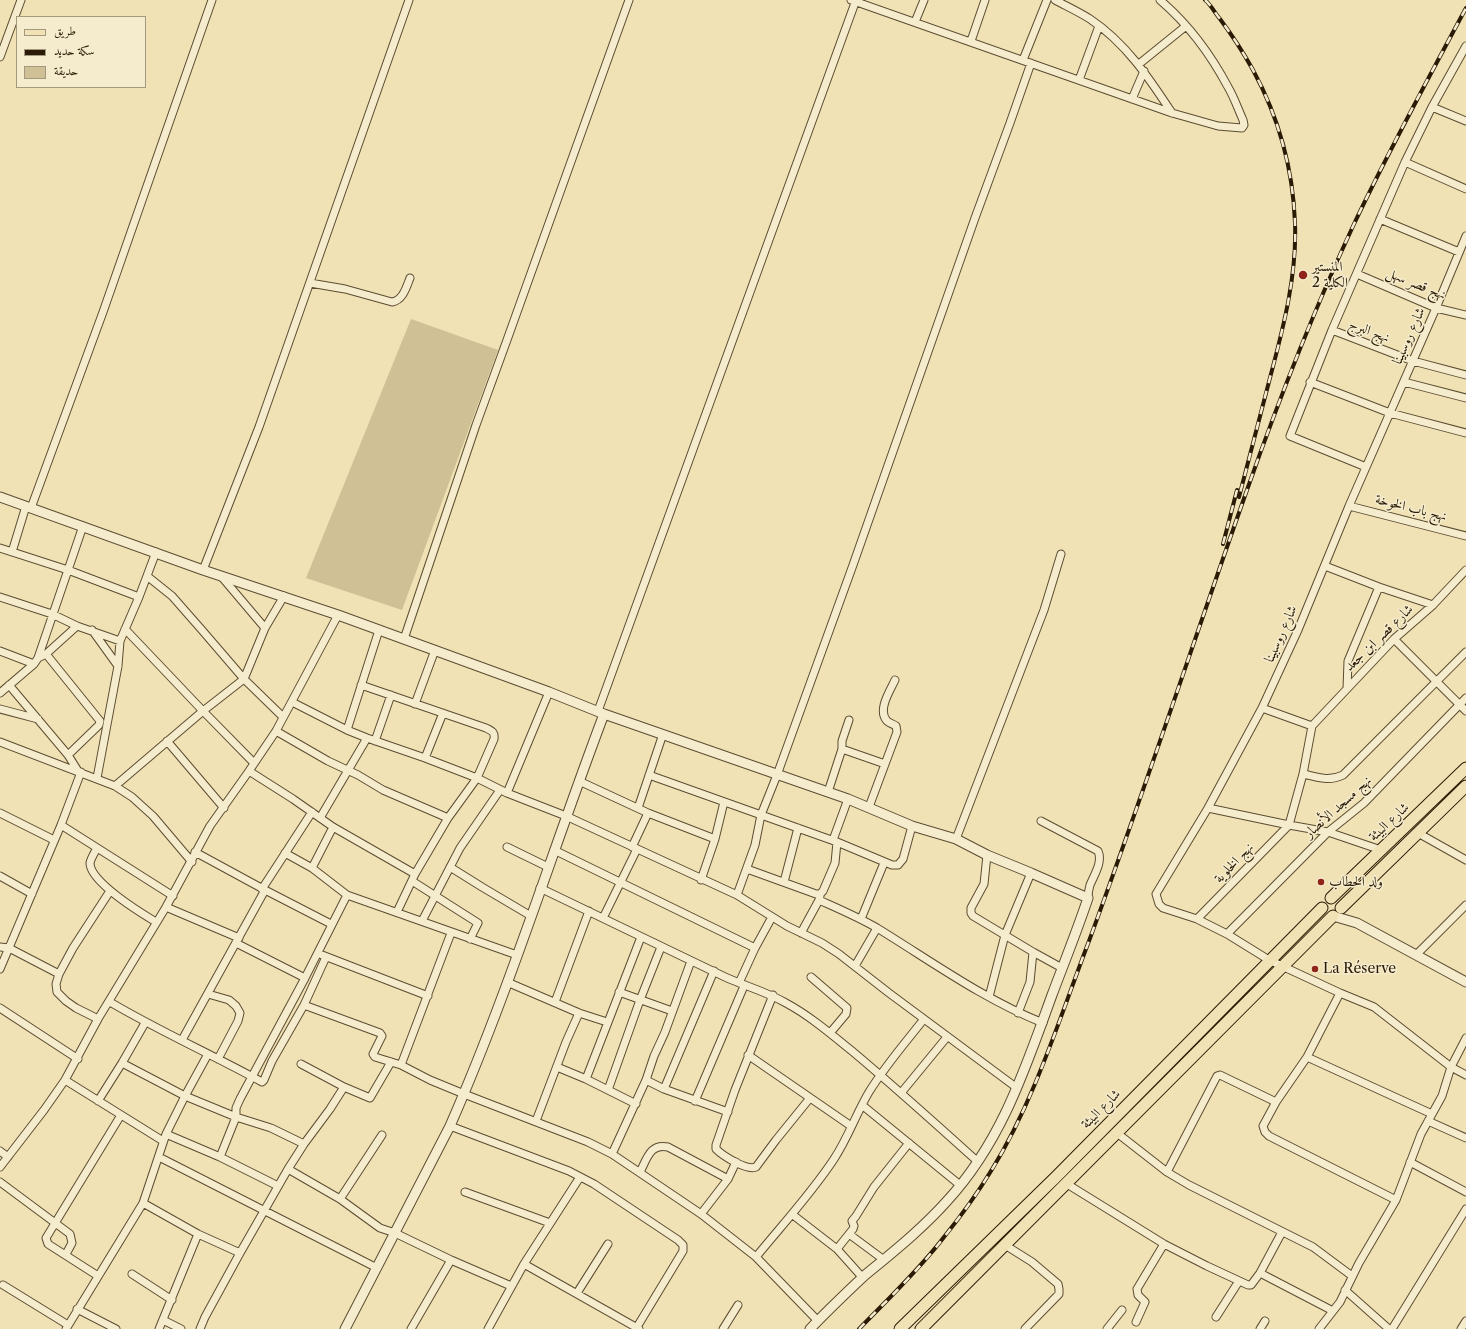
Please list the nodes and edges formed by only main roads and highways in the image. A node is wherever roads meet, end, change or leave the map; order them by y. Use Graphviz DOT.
graph roads {
  1 [pos="1466,768"];
  2 [pos="1466,786"];
  3 [pos="1331,898"];
  4 [pos="1322,908"];
  5 [pos="1341,908"];
  6 [pos="1333,916"];
  7 [pos="900,1329"];
  8 [pos="921,1329"];
  1 -- 3 [label="main road, شارع البيئة"];
  2 -- 5 [label="main road, شارع البيئة"];
  3 -- 4 [label="main road, شارع البيئة"];
  3 -- 5 [label="main road"];
  4 -- 6 [label="main road"];
  4 -- 7 [label="main road, شارع البيئة"];
  5 -- 6 [label="main road, شارع البيئة"];
  6 -- 8 [label="main road, شارع البيئة"];
}
